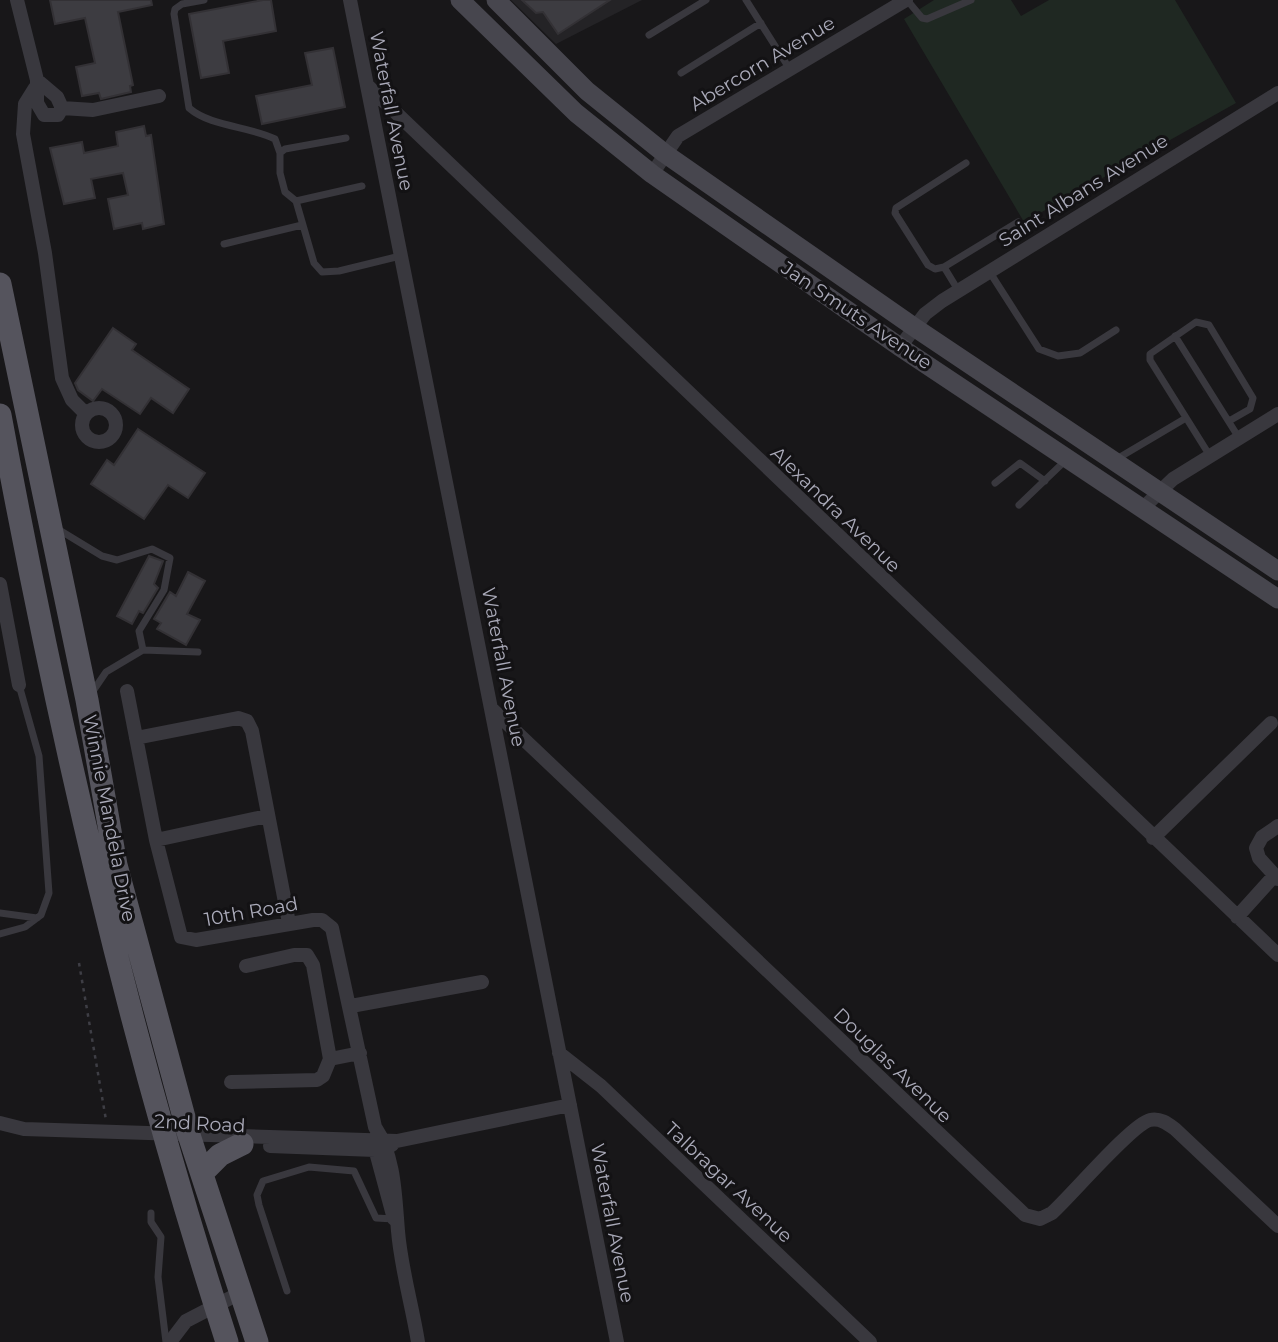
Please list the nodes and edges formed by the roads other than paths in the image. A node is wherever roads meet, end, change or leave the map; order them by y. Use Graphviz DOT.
graph roads {
  1 [pos="17,0"];
  2 [pos="204,0"];
  3 [pos="350,0"];
  4 [pos="460,0"];
  5 [pos="496,0"];
  6 [pos="706,0"];
  7 [pos="746,0"];
  8 [pos="907,0"];
  9 [pos="971,0"];
  10 [pos="761,23"];
  11 [pos="649,34"];
  12 [pos="789,68"];
  13 [pos="681,73"];
  14 [pos="36,84"];
  15 [pos="369,87"];
  16 [pos="1278,93"];
  17 [pos="159,96"];
  18 [pos="62,108"];
  19 [pos="346,138"];
  20 [pos="280,153"];
  21 [pos="664,153"];
  22 [pos="966,163"];
  23 [pos="652,174"];
  24 [pos="362,186"];
  25 [pos="296,201"];
  26 [pos="1018,222"];
  27 [pos="302,225"];
  28 [pos="224,244"];
  29 [pos="401,256"];
  30 [pos="944,267"];
  31 [pos="989,271"];
  32 [pos="0,284"];
  33 [pos="958,290"];
  34 [pos="914,327"];
  35 [pos="1116,330"];
  36 [pos="1175,336"];
  37 [pos="900,346"];
  38 [pos="86,414"];
  39 [pos="1278,414"];
  40 [pos="0,415"];
  41 [pos="1186,418"];
  42 [pos="1229,421"];
  43 [pos="1239,438"];
  44 [pos="1210,456"];
  45 [pos="1069,457"];
  46 [pos="1114,461"];
  47 [pos="1045,481"];
  48 [pos="995,483"];
  49 [pos="1158,492"];
  50 [pos="1019,505"];
  51 [pos="1144,507"];
  52 [pos="48,522"];
  53 [pos="1278,571"];
  54 [pos="0,584"];
  55 [pos="1278,599"];
  56 [pos="143,650"];
  57 [pos="5,651"];
  58 [pos="198,652"];
  59 [pos="19,685"];
  60 [pos="127,691"];
  61 [pos="87,700"];
  62 [pos="494,710"];
  63 [pos="1271,723"];
  64 [pos="136,738"];
  65 [pos="267,816"];
  66 [pos="1278,826"];
  67 [pos="1153,838"];
  68 [pos="156,839"];
  69 [pos="1276,877"];
  70 [pos="0,913"];
  71 [pos="1237,917"];
  72 [pos="38,918"];
  73 [pos="289,923"];
  74 [pos="0,934"];
  75 [pos="1278,955"];
  76 [pos="246,966"];
  77 [pos="482,982"];
  78 [pos="351,1006"];
  79 [pos="360,1053"];
  80 [pos="559,1053"];
  81 [pos="330,1059"];
  82 [pos="231,1082"];
  83 [pos="570,1105"];
  84 [pos="0,1123"];
  85 [pos="0,1130"];
  86 [pos="164,1136"];
  87 [pos="190,1136"];
  88 [pos="382,1141"];
  89 [pos="242,1144"];
  90 [pos="202,1173"];
  91 [pos="151,1213"];
  92 [pos="396,1225"];
  93 [pos="1278,1226"];
  94 [pos="288,1292"];
  95 [pos="240,1293"];
  96 [pos="215,1304"];
  97 [pos="168,1342"];
  98 [pos="228,1342"];
  99 [pos="257,1342"];
  100 [pos="418,1342"];
  101 [pos="617,1342"];
  102 [pos="870,1342"];
  1 -- 14 [label="street"];
  2 -- 20 [label="lane"];
  3 -- 15 [label="street, Waterfall Avenue"];
  4 -- 23 [label="main road, Jan Smuts Avenue"];
  5 -- 21 [label="main road, Jan Smuts Avenue"];
  6 -- 11 [label="lane"];
  7 -- 10 [label="lane"];
  8 -- 9 [label="lane"];
  8 -- 12 [label="street, Abercorn Avenue"];
  10 -- 12 [label="lane"];
  10 -- 13 [label="lane"];
  12 -- 21 [label="street, Abercorn Avenue"];
  14 -- 18 [label="street"];
  14 -- 18 [label="street"];
  14 -- 38 [label="street"];
  15 -- 29 [label="street, Waterfall Avenue"];
  15 -- 67 [label="street, Alexandra Avenue"];
  16 -- 31 [label="street, Saint Albans Avenue"];
  17 -- 18 [label="street"];
  19 -- 20 [label="lane"];
  20 -- 25 [label="lane"];
  21 -- 23 [label="street, Abercorn Avenue"];
  21 -- 34 [label="main road, Jan Smuts Avenue"];
  22 -- 30 [label="lane"];
  23 -- 37 [label="main road, Jan Smuts Avenue"];
  24 -- 25 [label="lane"];
  25 -- 27 [label="lane"];
  26 -- 30 [label="lane"];
  27 -- 28 [label="lane"];
  27 -- 29 [label="lane"];
  29 -- 62 [label="street, Waterfall Avenue"];
  30 -- 33 [label="lane"];
  31 -- 33 [label="street, Saint Albans Avenue"];
  31 -- 35 [label="lane"];
  32 -- 52 [label="main road, Winnie Mandela Drive"];
  33 -- 34 [label="street, Saint Albans Avenue"];
  34 -- 37 [label="street, Saint Albans Avenue"];
  34 -- 46 [label="main road, Jan Smuts Avenue"];
  36 -- 41 [label="lane"];
  36 -- 42 [label="lane"];
  36 -- 42 [label="lane"];
  37 -- 45 [label="main road, Jan Smuts Avenue"];
  39 -- 43 [label="street"];
  40 -- 86 [label="main road, Winnie Mandela Drive"];
  41 -- 44 [label="lane"];
  41 -- 46 [label="lane"];
  42 -- 43 [label="lane"];
  43 -- 44 [label="street"];
  44 -- 49 [label="street"];
  45 -- 47 [label="lane"];
  45 -- 51 [label="main road, Jan Smuts Avenue"];
  46 -- 49 [label="main road, Jan Smuts Avenue"];
  47 -- 48 [label="lane"];
  47 -- 50 [label="lane"];
  49 -- 51 [label="street"];
  49 -- 53 [label="main road, Jan Smuts Avenue"];
  51 -- 55 [label="main road, Jan Smuts Avenue"];
  52 -- 56 [label="lane"];
  52 -- 61 [label="main road, Winnie Mandela Drive"];
  54 -- 57 [label="street"];
  56 -- 58 [label="lane"];
  56 -- 61 [label="lane"];
  57 -- 59 [label="street"];
  59 -- 72 [label="lane"];
  60 -- 64 [label="street, 10th Road"];
  61 -- 87 [label="main road, Winnie Mandela Drive"];
  62 -- 80 [label="street, Waterfall Avenue"];
  62 -- 93 [label="street, Douglas Avenue"];
  63 -- 67 [label="street"];
  64 -- 65 [label="street"];
  64 -- 68 [label="street, 10th Road"];
  65 -- 68 [label="street"];
  65 -- 73 [label="street"];
  66 -- 69 [label="street"];
  67 -- 71 [label="street, Alexandra Avenue"];
  68 -- 73 [label="street, 10th Road"];
  69 -- 71 [label="street"];
  70 -- 72 [label="lane"];
  71 -- 75 [label="street, Alexandra Avenue"];
  72 -- 74 [label="lane"];
  73 -- 78 [label="street, 10th Road"];
  76 -- 81 [label="street"];
  77 -- 78 [label="street"];
  78 -- 79 [label="street, 10th Road"];
  79 -- 81 [label="street"];
  79 -- 88 [label="street, 10th Road"];
  80 -- 83 [label="street, Waterfall Avenue"];
  80 -- 102 [label="street, Talbragar Avenue"];
  81 -- 82 [label="street"];
  83 -- 88 [label="street, 2nd Road"];
  83 -- 101 [label="street, Waterfall Avenue"];
  84 -- 86 [label="street, 2nd Road"];
  85 -- 86 [label="street, 2nd Road"];
  86 -- 87 [label="street, 2nd Road"];
  86 -- 96 [label="main road, Winnie Mandela Drive"];
  87 -- 88 [label="street, 2nd Road"];
  87 -- 89 [label="street, 2nd Road"];
  87 -- 90 [label="main road, Winnie Mandela Drive"];
  88 -- 89 [label="street, 2nd Road"];
  88 -- 92 [label="street, 10th Road"];
  89 -- 90 [label="main road"];
  90 -- 95 [label="main road, Winnie Mandela Drive"];
  91 -- 97 [label="lane"];
  92 -- 94 [label="lane"];
  92 -- 100 [label="street, 10th Road"];
  95 -- 96 [label="street"];
  95 -- 99 [label="main road, Winnie Mandela Drive"];
  96 -- 97 [label="street"];
  96 -- 98 [label="main road, Winnie Mandela Drive"];
}
